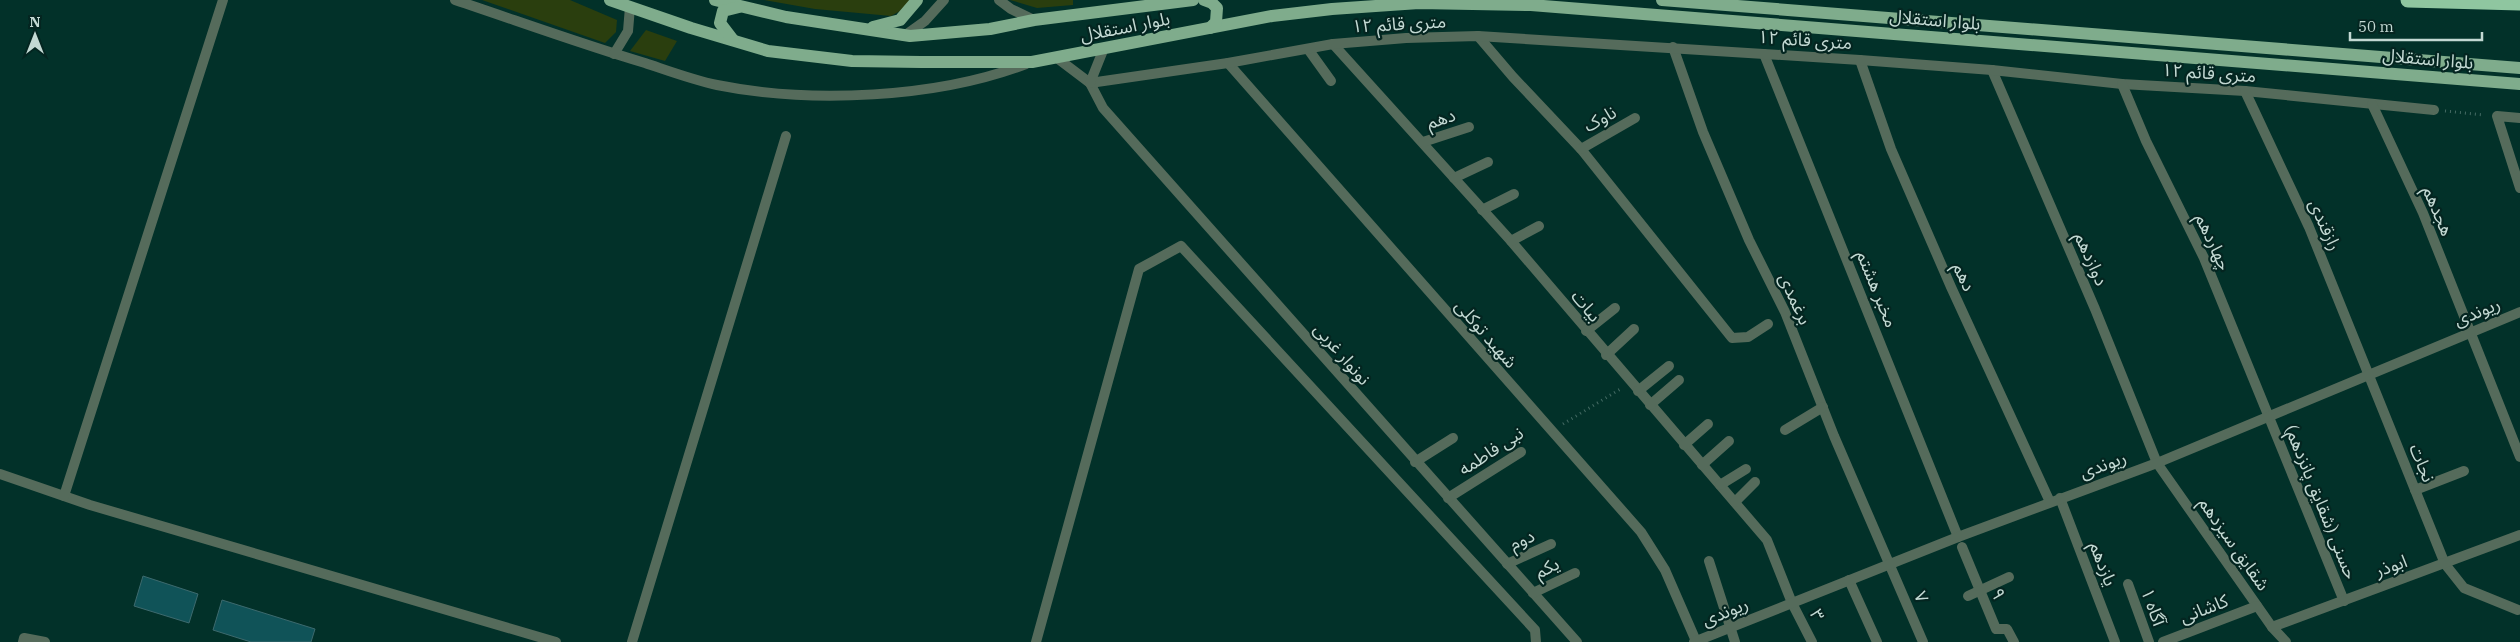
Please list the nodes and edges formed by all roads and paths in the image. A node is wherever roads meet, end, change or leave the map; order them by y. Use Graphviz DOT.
graph roads {
  1 [pos="223,0"];
  2 [pos="455,0"];
  3 [pos="610,0"];
  4 [pos="715,0"];
  5 [pos="917,0"];
  6 [pos="944,0"];
  7 [pos="1000,0"];
  8 [pos="1193,0"];
  9 [pos="1204,0"];
  10 [pos="1662,0"];
  11 [pos="2408,0"];
  12 [pos="2520,3"];
  13 [pos="630,7"];
  14 [pos="744,7"];
  15 [pos="1034,20"];
  16 [pos="855,28"];
  17 [pos="1210,28"];
  18 [pos="904,36"];
  19 [pos="1478,36"];
  20 [pos="733,40"];
  21 [pos="1333,44"];
  22 [pos="1673,47"];
  23 [pos="1104,48"];
  24 [pos="1308,49"];
  25 [pos="614,54"];
  26 [pos="1764,54"];
  27 [pos="1057,58"];
  28 [pos="1860,60"];
  29 [pos="1032,62"];
  30 [pos="1228,64"];
  31 [pos="2520,68"];
  32 [pos="1992,70"];
  33 [pos="1331,81"];
  34 [pos="1090,83"];
  35 [pos="2122,84"];
  36 [pos="2520,84"];
  37 [pos="2245,91"];
  38 [pos="2372,104"];
  39 [pos="2434,110"];
  40 [pos="2497,116"];
  41 [pos="1635,118"];
  42 [pos="2520,118"];
  43 [pos="1468,127"];
  44 [pos="786,136"];
  45 [pos="1423,142"];
  46 [pos="1581,149"];
  47 [pos="1488,162"];
  48 [pos="1454,178"];
  49 [pos="2520,188"];
  50 [pos="1514,194"];
  51 [pos="1482,210"];
  52 [pos="1539,226"];
  53 [pos="1511,241"];
  54 [pos="1615,308"];
  55 [pos="2520,312"];
  56 [pos="1768,324"];
  57 [pos="1634,329"];
  58 [pos="1586,331"];
  59 [pos="2470,332"];
  60 [pos="1606,355"];
  61 [pos="1669,366"];
  62 [pos="2369,374"];
  63 [pos="1679,380"];
  64 [pos="1634,387"];
  65 [pos="1650,405"];
  66 [pos="1823,407"];
  67 [pos="2268,416"];
  68 [pos="1708,424"];
  69 [pos="1785,430"];
  70 [pos="1552,432"];
  71 [pos="1453,438"];
  72 [pos="1729,441"];
  73 [pos="1684,445"];
  74 [pos="1521,452"];
  75 [pos="2520,457"];
  76 [pos="1416,462"];
  77 [pos="2157,463"];
  78 [pos="1702,465"];
  79 [pos="1746,469"];
  80 [pos="2464,471"];
  81 [pos="0,474"];
  82 [pos="1755,482"];
  83 [pos="1720,485"];
  84 [pos="2415,490"];
  85 [pos="64,496"];
  86 [pos="1448,498"];
  87 [pos="2060,498"];
  88 [pos="1735,502"];
  89 [pos="2050,502"];
  90 [pos="2520,535"];
  91 [pos="1960,542"];
  92 [pos="1551,544"];
  93 [pos="1709,561"];
  94 [pos="1507,564"];
  95 [pos="2445,564"];
  96 [pos="1889,565"];
  97 [pos="1575,572"];
  98 [pos="2009,577"];
  99 [pos="1849,580"];
  100 [pos="2128,584"];
  101 [pos="1979,591"];
  102 [pos="1533,593"];
  103 [pos="1968,596"];
  104 [pos="2344,601"];
  105 [pos="1792,603"];
  106 [pos="2257,606"];
  107 [pos="2518,610"];
  108 [pos="1729,627"];
  109 [pos="2272,627"];
  110 [pos="23,642"];
  111 [pos="45,642"];
  112 [pos="556,642"];
  113 [pos="632,642"];
  114 [pos="1036,642"];
  115 [pos="1536,642"];
  116 [pos="1577,642"];
  117 [pos="1695,642"];
  118 [pos="1735,642"];
  119 [pos="1812,642"];
  120 [pos="1877,642"];
  121 [pos="1923,642"];
  122 [pos="2014,642"];
  123 [pos="2115,642"];
  124 [pos="2149,642"];
  125 [pos="2163,642"];
  126 [pos="2286,642"];
  1 -- 85 [label="street"];
  2 -- 25 [label="street"];
  3 -- 13 [label="main road, بلوار استقلال"];
  4 -- 14 [label="main road, بلوار استقلال"];
  5 -- 16 [label="main road"];
  6 -- 18 [label="street"];
  7 -- 15 [label="street"];
  8 -- 15 [label="main road, بلوار استقلال"];
  9 -- 17 [label="main road"];
  10 -- 31 [label="main road, بلوار استقلال"];
  11 -- 12 [label="highway"];
  13 -- 20 [label="main road, بلوار استقلال"];
  13 -- 25 [label="street"];
  14 -- 16 [label="main road, بلوار استقلال"];
  14 -- 20 [label="main road"];
  15 -- 18 [label="main road, بلوار استقلال"];
  16 -- 18 [label="main road, بلوار استقلال"];
  17 -- 23 [label="main road, بلوار استقلال"];
  17 -- 36 [label="main road, بلوار استقلال"];
  19 -- 21 [label="street, ۱۲ متری قائم"];
  19 -- 22 [label="street, ۱۲ متری قائم"];
  19 -- 46 [label="street, برغمدی"];
  20 -- 29 [label="main road, بلوار استقلال"];
  21 -- 24 [label="street, ۱۲ متری قائم"];
  21 -- 45 [label="street, بیات"];
  22 -- 26 [label="street, ۱۲ متری قائم"];
  22 -- 66 [label="street, برغمدی"];
  23 -- 27 [label="main road, بلوار استقلال"];
  23 -- 34 [label="street"];
  24 -- 30 [label="street, ۱۲ متری قائم"];
  24 -- 33 [label="street"];
  25 -- 29 [label="street"];
  26 -- 28 [label="street, ۱۲ متری قائم"];
  26 -- 91 [label="street, مخبر هشتم"];
  27 -- 29 [label="main road, بلوار استقلال"];
  27 -- 34 [label="street"];
  28 -- 32 [label="street, ۱۲ متری قائم"];
  28 -- 89 [label="street, دهم"];
  30 -- 34 [label="street, ۱۲ متری قائم"];
  30 -- 70 [label="street, شهید توکلی"];
  32 -- 35 [label="street, ۱۲ متری قائم"];
  32 -- 77 [label="street, دوازدهم"];
  34 -- 76 [label="street, نونوار غربی"];
  35 -- 37 [label="street, ۱۲ متری قائم"];
  35 -- 67 [label="street, چهاردهم"];
  37 -- 38 [label="street, ۱۲ متری قائم"];
  37 -- 62 [label="street, رازقندی"];
  38 -- 39 [label="street, ۱۲ متری قائم"];
  38 -- 59 [label="street, هجدهم"];
  39 -- 40 [label="path"];
  40 -- 42 [label="street"];
  40 -- 49 [label="street"];
  41 -- 46 [label="street, ناوک"];
  43 -- 45 [label="street, دهم"];
  44 -- 113 [label="street"];
  45 -- 48 [label="street, بیات"];
  46 -- 56 [label="street, برغمدی"];
  47 -- 48 [label="street"];
  48 -- 51 [label="street, بیات"];
  50 -- 51 [label="street"];
  51 -- 53 [label="street, بیات"];
  52 -- 53 [label="street"];
  53 -- 58 [label="street, بیات"];
  54 -- 58 [label="street"];
  55 -- 59 [label="street, ریوندی"];
  57 -- 60 [label="street"];
  58 -- 60 [label="street, بیات"];
  59 -- 62 [label="street, ریوندی"];
  59 -- 75 [label="street, هجدهم"];
  60 -- 64 [label="street, بیات"];
  61 -- 64 [label="street"];
  62 -- 67 [label="street, ریوندی"];
  62 -- 84 [label="street, نجات"];
  63 -- 65 [label="street"];
  64 -- 65 [label="street, بیات"];
  64 -- 70 [label="path"];
  65 -- 73 [label="street, بیات"];
  66 -- 69 [label="street"];
  66 -- 96 [label="street, برغمدی"];
  67 -- 77 [label="street, ریوندی"];
  67 -- 104 [label="street, حسنی (شقایق پانزدهم)"];
  68 -- 73 [label="street"];
  70 -- 117 [label="street, شهید توکلی"];
  71 -- 76 [label="street"];
  72 -- 78 [label="street"];
  73 -- 78 [label="street, بیات"];
  74 -- 86 [label="street, نبی فاطمه"];
  76 -- 86 [label="street, نونوار غربی"];
  77 -- 87 [label="street, ریوندی"];
  77 -- 106 [label="street, شقایق سیزدهم"];
  78 -- 83 [label="street, بیات"];
  79 -- 83 [label="street"];
  80 -- 84 [label="street"];
  81 -- 85 [label="street"];
  82 -- 88 [label="street"];
  83 -- 88 [label="street, بیات"];
  84 -- 95 [label="street, نجات"];
  85 -- 112 [label="street"];
  86 -- 94 [label="street, نونوار غربی"];
  87 -- 89 [label="street, ریوندی"];
  87 -- 123 [label="street, یازدهم"];
  88 -- 105 [label="street, بیات"];
  89 -- 91 [label="street, ریوندی"];
  90 -- 95 [label="street, ابوذر"];
  91 -- 96 [label="street, ریوندی"];
  91 -- 101 [label="street, ۹"];
  92 -- 94 [label="street, دوم"];
  93 -- 108 [label="street"];
  94 -- 102 [label="street, نونوار غربی"];
  95 -- 104 [label="street, ابوذر"];
  95 -- 107 [label="street, نجات"];
  96 -- 99 [label="street, ریوندی"];
  96 -- 121 [label="street, ۷"];
  97 -- 102 [label="street, یکم"];
  98 -- 101 [label="street"];
  99 -- 105 [label="street, ریوندی"];
  99 -- 120 [label="street"];
  100 -- 124 [label="street, آگاه ۱"];
  101 -- 103 [label="street"];
  101 -- 122 [label="street, ۹"];
  102 -- 116 [label="street, نونوار غربی"];
  104 -- 109 [label="street, ابوذر"];
  105 -- 108 [label="street, ریوندی"];
  105 -- 119 [label="street, ۳"];
  106 -- 109 [label="street, شقایق سیزدهم"];
  106 -- 125 [label="street, کاشانی"];
  108 -- 117 [label="street, ریوندی"];
  108 -- 118 [label="street"];
  109 -- 126 [label="street, شقایق سیزدهم"];
  110 -- 111 [label="street"];
  114 -- 115 [label="street"];
}
